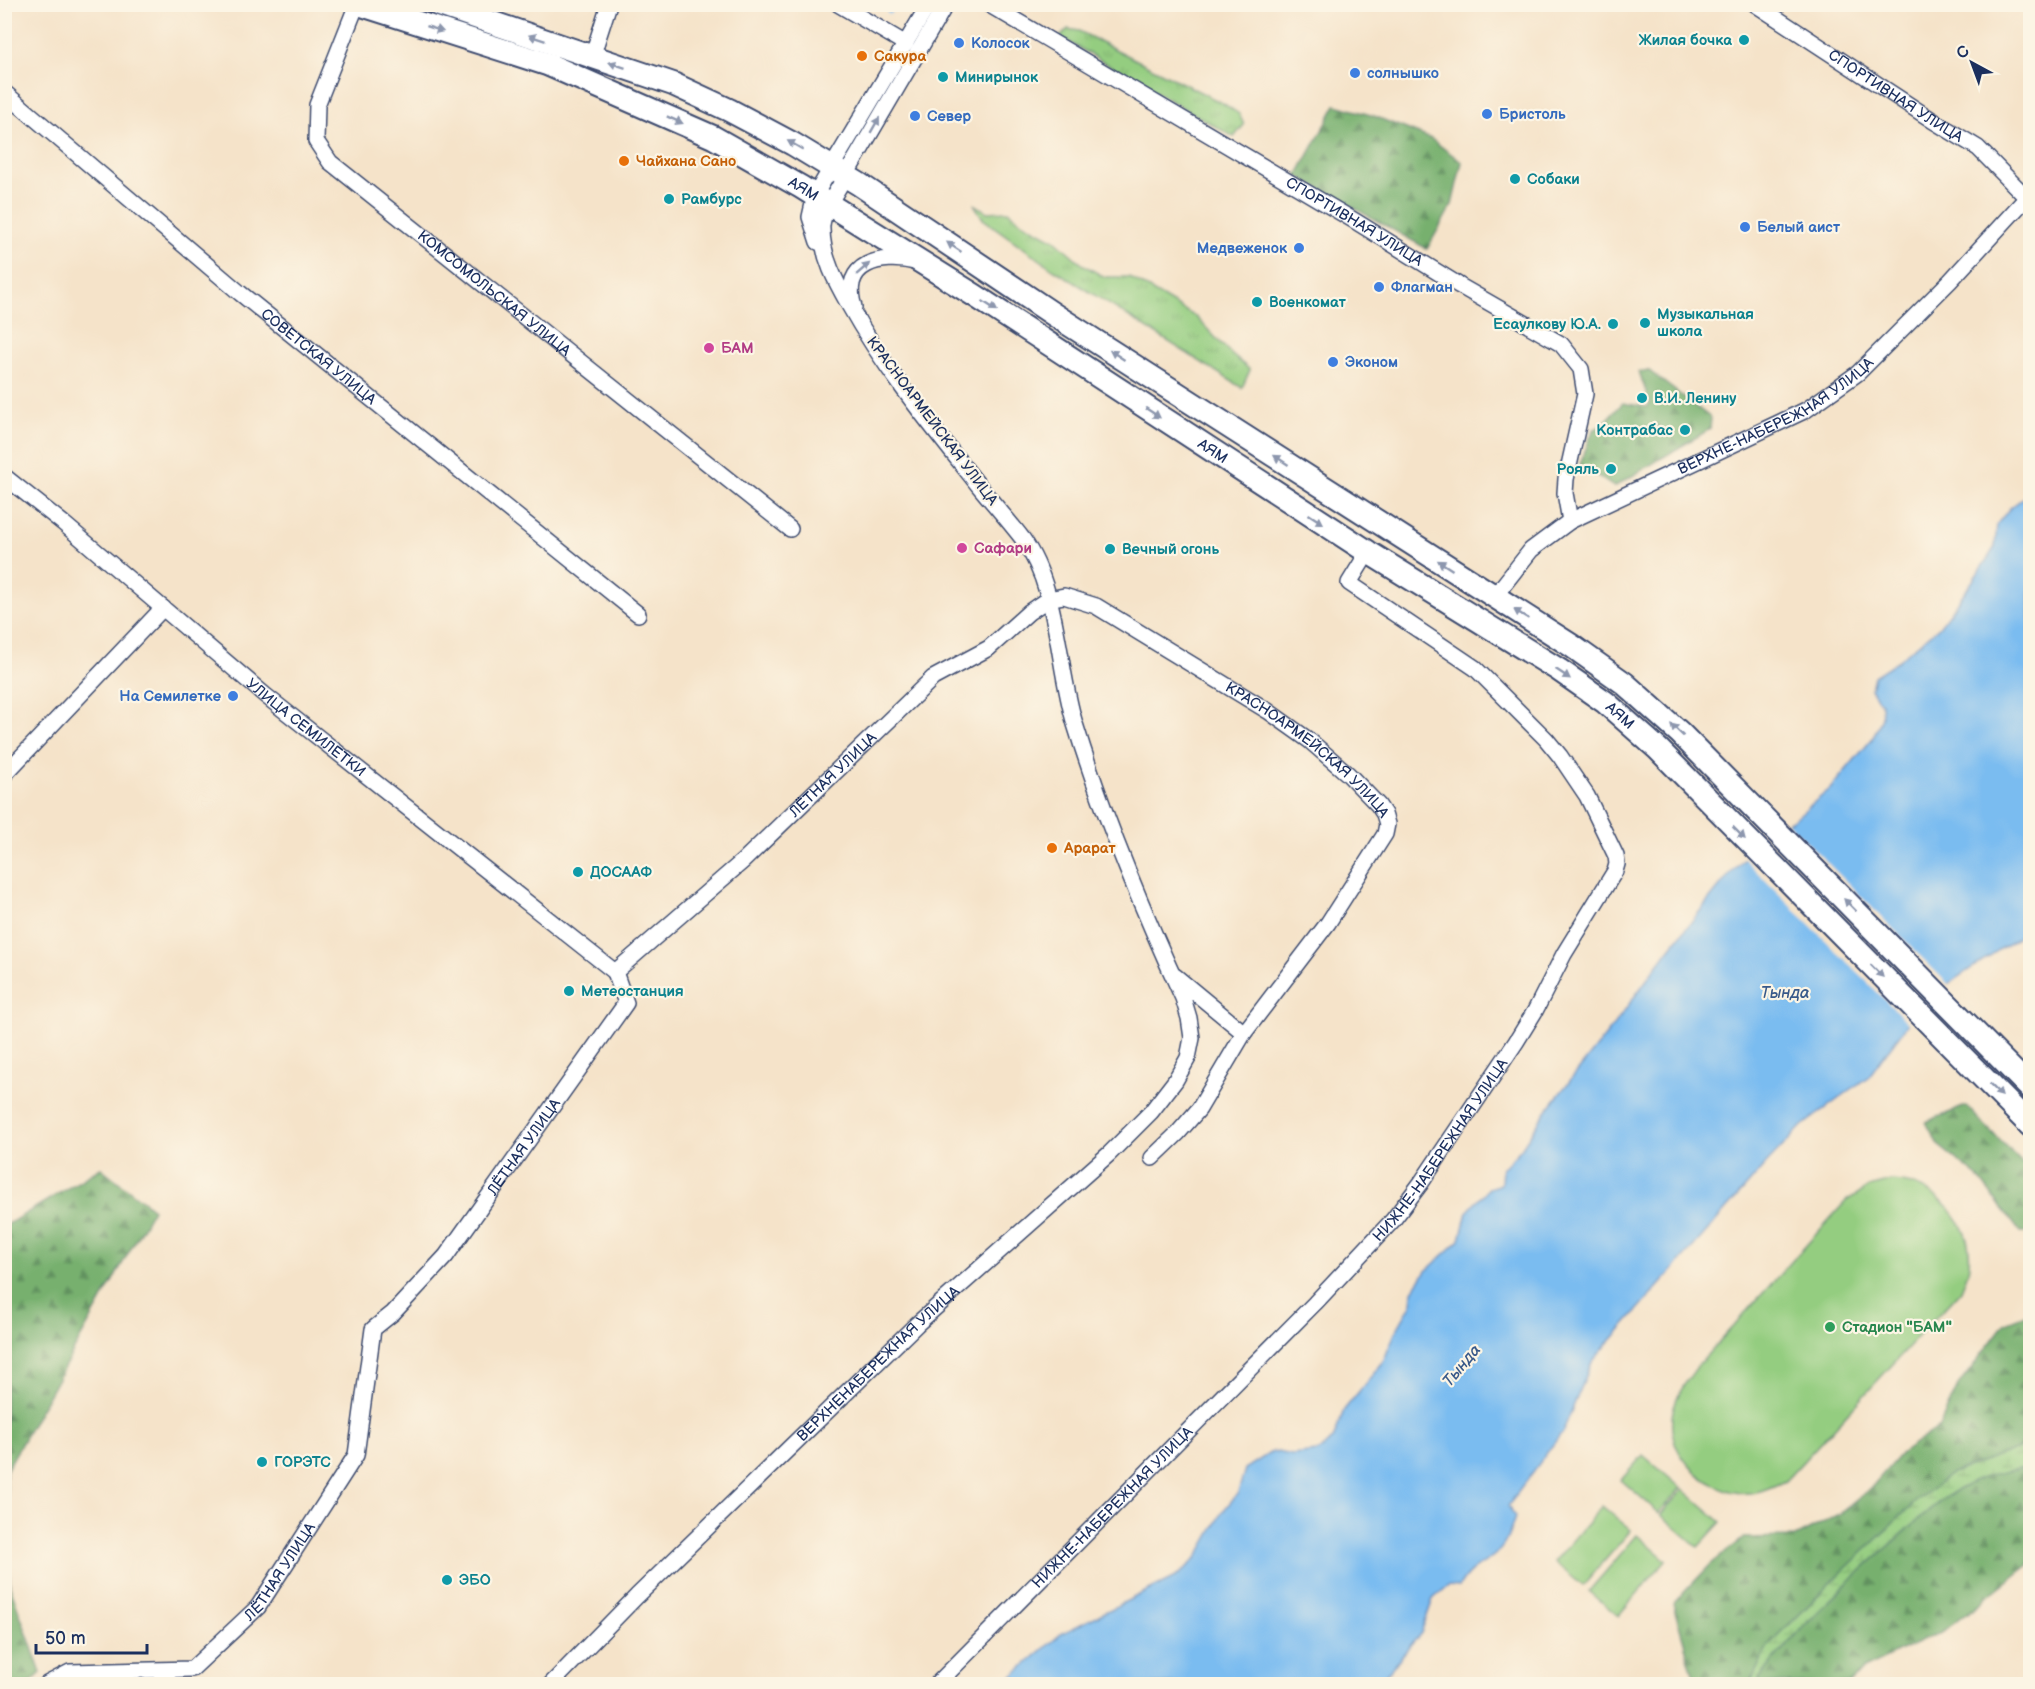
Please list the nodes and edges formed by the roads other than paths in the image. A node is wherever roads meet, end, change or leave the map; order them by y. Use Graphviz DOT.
graph roads {
  1 [pos="358,4"];
  2 [pos="438,4"];
  3 [pos="609,4"];
  4 [pos="838,4"];
  5 [pos="929,4"];
  6 [pos="946,4"];
  7 [pos="988,4"];
  8 [pos="1755,4"];
  9 [pos="906,44"];
  10 [pos="592,57"];
  11 [pos="4,92"];
  12 [pos="838,172"];
  13 [pos="2029,196"];
  14 [pos="822,200"];
  15 [pos="922,264"];
  16 [pos="858,321"];
  17 [pos="4,476"];
  18 [pos="1570,520"];
  19 [pos="790,529"];
  20 [pos="1368,552"];
  21 [pos="1494,597"];
  22 [pos="1048,599"];
  23 [pos="163,608"];
  24 [pos="638,614"];
  25 [pos="4,775"];
  26 [pos="615,972"];
  27 [pos="1172,973"];
  28 [pos="1244,1033"];
  29 [pos="1192,1038"];
  30 [pos="2031,1088"];
  31 [pos="2031,1125"];
  32 [pos="1152,1158"];
  33 [pos="47,1684"];
  34 [pos="551,1684"];
  35 [pos="937,1684"];
  1 -- 14 [label="highway, АЯМ, one-way"];
  1 -- 19 [label="street, КОМСОМОЛЬСКАЯ УЛИЦА"];
  10 -- 2 [label="highway, АЯМ, one-way"];
  3 -- 10 [label="street"];
  4 -- 9 [label="street"];
  5 -- 9 [label="street"];
  12 -- 6 [label="street, one-way"];
  7 -- 18 [label="street, СПОРТИВНАЯ УЛИЦА"];
  8 -- 13 [label="street, СПОРТИВНАЯ УЛИЦА"];
  9 -- 12 [label="street"];
  12 -- 10 [label="highway, АЯМ, one-way"];
  11 -- 24 [label="street, СОВЕТСКАЯ УЛИЦА"];
  12 -- 14 [label="street, КРАСНОАРМЕЙСКАЯ УЛИЦА"];
  21 -- 12 [label="highway, АЯМ, one-way"];
  13 -- 18 [label="street, ВЕРХНЕ-НАБЕРЕЖНАЯ УЛИЦА"];
  14 -- 15 [label="highway, АЯМ"];
  14 -- 16 [label="street, КРАСНОАРМЕЙСКАЯ УЛИЦА"];
  16 -- 15 [label="street, one-way"];
  15 -- 20 [label="highway, АЯМ, one-way"];
  16 -- 22 [label="street, КРАСНОАРМЕЙСКАЯ УЛИЦА"];
  17 -- 23 [label="street, УЛИЦА СЕМИЛЕТКИ"];
  18 -- 21 [label="street, ВЕРХНЕ-НАБЕРЕЖНАЯ УЛИЦА"];
  20 -- 31 [label="highway, АЯМ, one-way"];
  20 -- 35 [label="street, НИЖНЕ-НАБЕРЕЖНАЯ УЛИЦА"];
  30 -- 21 [label="highway, АЯМ, one-way"];
  22 -- 26 [label="street, ЛЁТНАЯ УЛИЦА"];
  22 -- 27 [label="street, КРАСНОАРМЕЙСКАЯ УЛИЦА"];
  22 -- 28 [label="street, КРАСНОАРМЕЙСКАЯ УЛИЦА"];
  23 -- 25 [label="street"];
  23 -- 26 [label="street, УЛИЦА СЕМИЛЕТКИ"];
  26 -- 33 [label="street, ЛЁТНАЯ УЛИЦА"];
  27 -- 28 [label="street"];
  27 -- 29 [label="street, КРАСНОАРМЕЙСКАЯ УЛИЦА"];
  28 -- 32 [label="street, КРАСНОАРМЕЙСКАЯ УЛИЦА"];
  29 -- 34 [label="street, ВЕРХНЕНАБЕРЕЖНАЯ УЛИЦА"];
}
